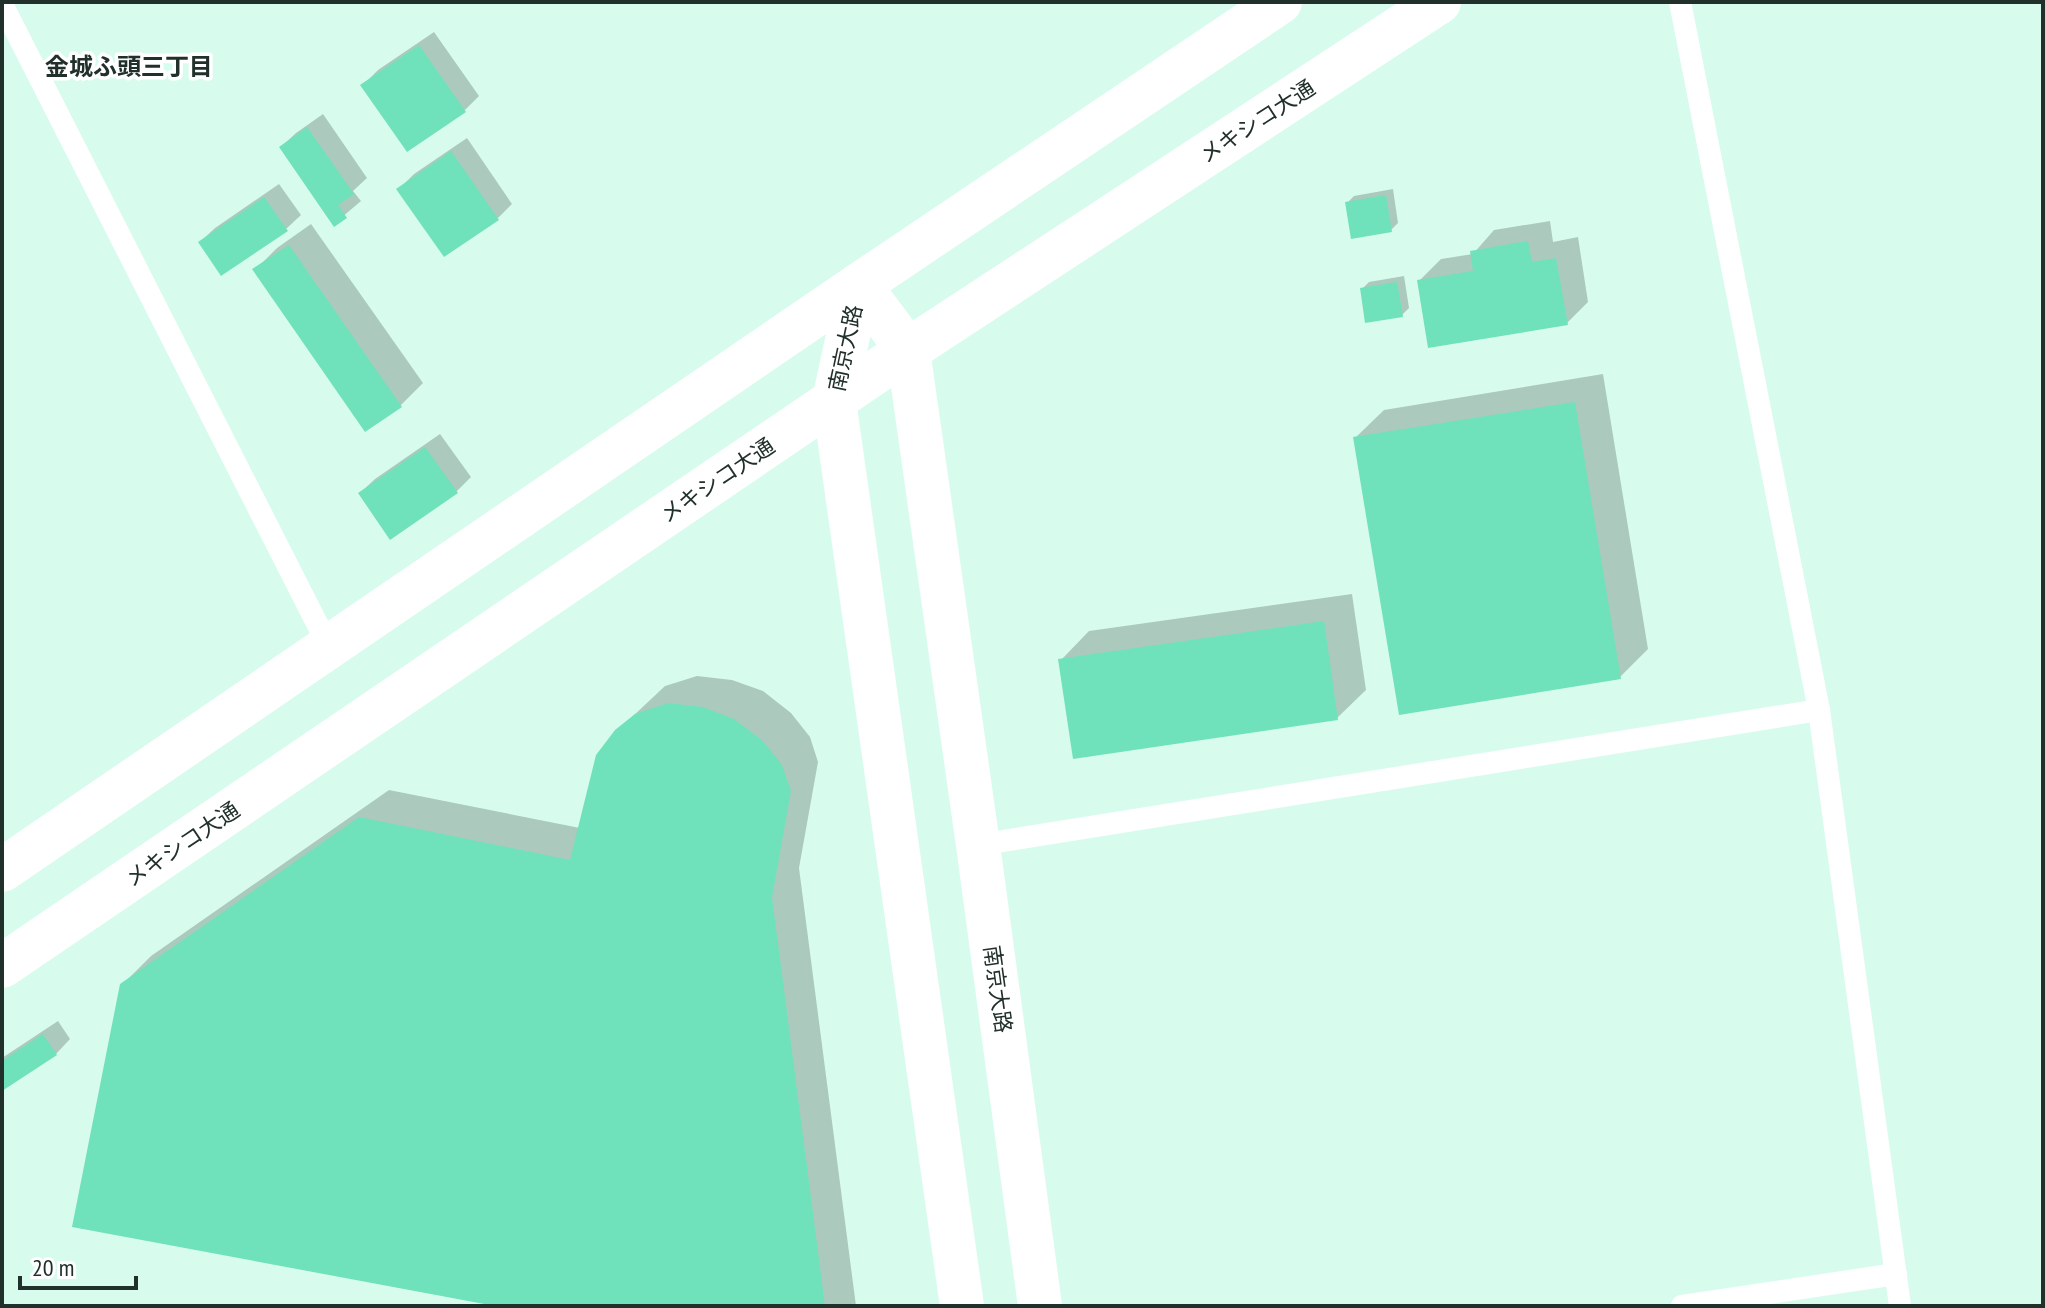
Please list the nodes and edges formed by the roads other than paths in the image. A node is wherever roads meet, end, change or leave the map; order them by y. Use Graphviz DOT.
graph roads {
  1 [pos="1280,2"];
  2 [pos="1439,2"];
  3 [pos="1680,2"];
  4 [pos="2,4"];
  5 [pos="859,285"];
  6 [pos="908,350"];
  7 [pos="834,401"];
  8 [pos="329,647"];
  9 [pos="1819,710"];
  10 [pos="978,845"];
  11 [pos="2,870"];
  12 [pos="2,966"];
  13 [pos="1896,1274"];
  14 [pos="962,1306"];
  15 [pos="1040,1306"];
  16 [pos="1682,1306"];
  17 [pos="1900,1306"];
  1 -- 5 [label="street"];
  2 -- 6 [label="street, メキシコ大通"];
  3 -- 9 [label="lane"];
  4 -- 8 [label="lane"];
  5 -- 6 [label="street, 南京大路"];
  5 -- 7 [label="street, 南京大路"];
  5 -- 8 [label="street"];
  6 -- 7 [label="street, メキシコ大通"];
  6 -- 10 [label="street, 南京大路"];
  7 -- 12 [label="street, メキシコ大通"];
  7 -- 14 [label="street, 南京大路"];
  8 -- 11 [label="street"];
  9 -- 10 [label="lane"];
  9 -- 13 [label="lane"];
  10 -- 15 [label="street, 南京大路"];
  13 -- 16 [label="lane"];
  13 -- 17 [label="lane"];
}
